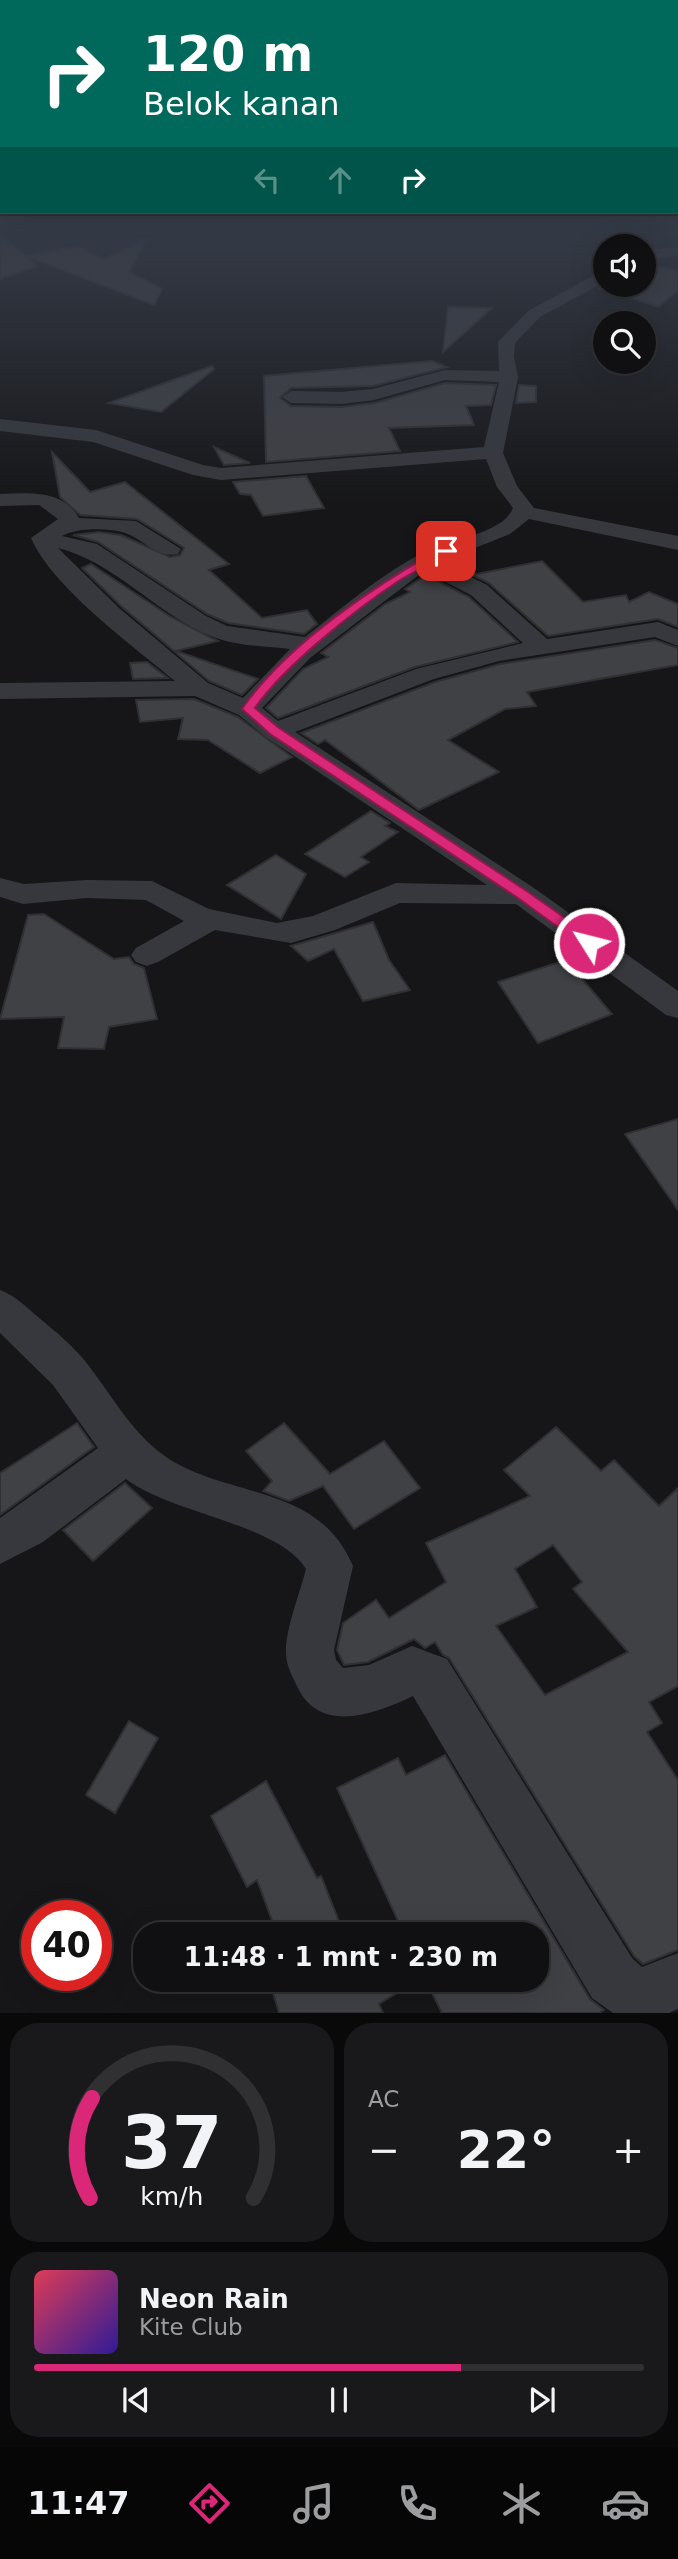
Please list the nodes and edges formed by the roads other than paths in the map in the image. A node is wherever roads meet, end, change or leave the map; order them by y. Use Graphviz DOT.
graph roads {
  1 [pos="533,317"];
  2 [pos="509,377"];
  3 [pos="291,397"];
  4 [pos="0,425"];
  5 [pos="493,453"];
  6 [pos="0,500"];
  7 [pos="524,512"];
  8 [pos="69,524"];
  9 [pos="42,538"];
  10 [pos="678,543"];
  11 [pos="170,549"];
  12 [pos="423,562"];
  13 [pos="678,639"];
  14 [pos="311,645"];
  15 [pos="542,647"];
  16 [pos="199,688"];
  17 [pos="0,691"];
  18 [pos="248,709"];
  19 [pos="275,731"];
  20 [pos="0,887"];
  21 [pos="523,895"];
  22 [pos="210,920"];
  23 [pos="147,954"];
  24 [pos="678,1007"];
  25 [pos="0,1307"];
  26 [pos="129,1451"];
  27 [pos="0,1542"];
  28 [pos="678,1981"];
  1 -- 2 [label="street"];
  2 -- 3 [label="street"];
  2 -- 5 [label="street"];
  4 -- 5 [label="street"];
  5 -- 7 [label="street"];
  6 -- 8 [label="street"];
  7 -- 10 [label="street"];
  7 -- 12 [label="street"];
  8 -- 9 [label="street"];
  8 -- 11 [label="street"];
  9 -- 14 [label="street"];
  9 -- 16 [label="street"];
  12 -- 14 [label="street"];
  12 -- 15 [label="street"];
  13 -- 15 [label="street"];
  14 -- 18 [label="street"];
  15 -- 19 [label="street"];
  16 -- 17 [label="street"];
  16 -- 18 [label="street"];
  18 -- 19 [label="street"];
  19 -- 21 [label="street"];
  20 -- 22 [label="street"];
  21 -- 22 [label="street"];
  21 -- 24 [label="street"];
  22 -- 23 [label="street"];
  25 -- 26 [label="street"];
  26 -- 27 [label="street"];
  26 -- 28 [label="street"];
}
